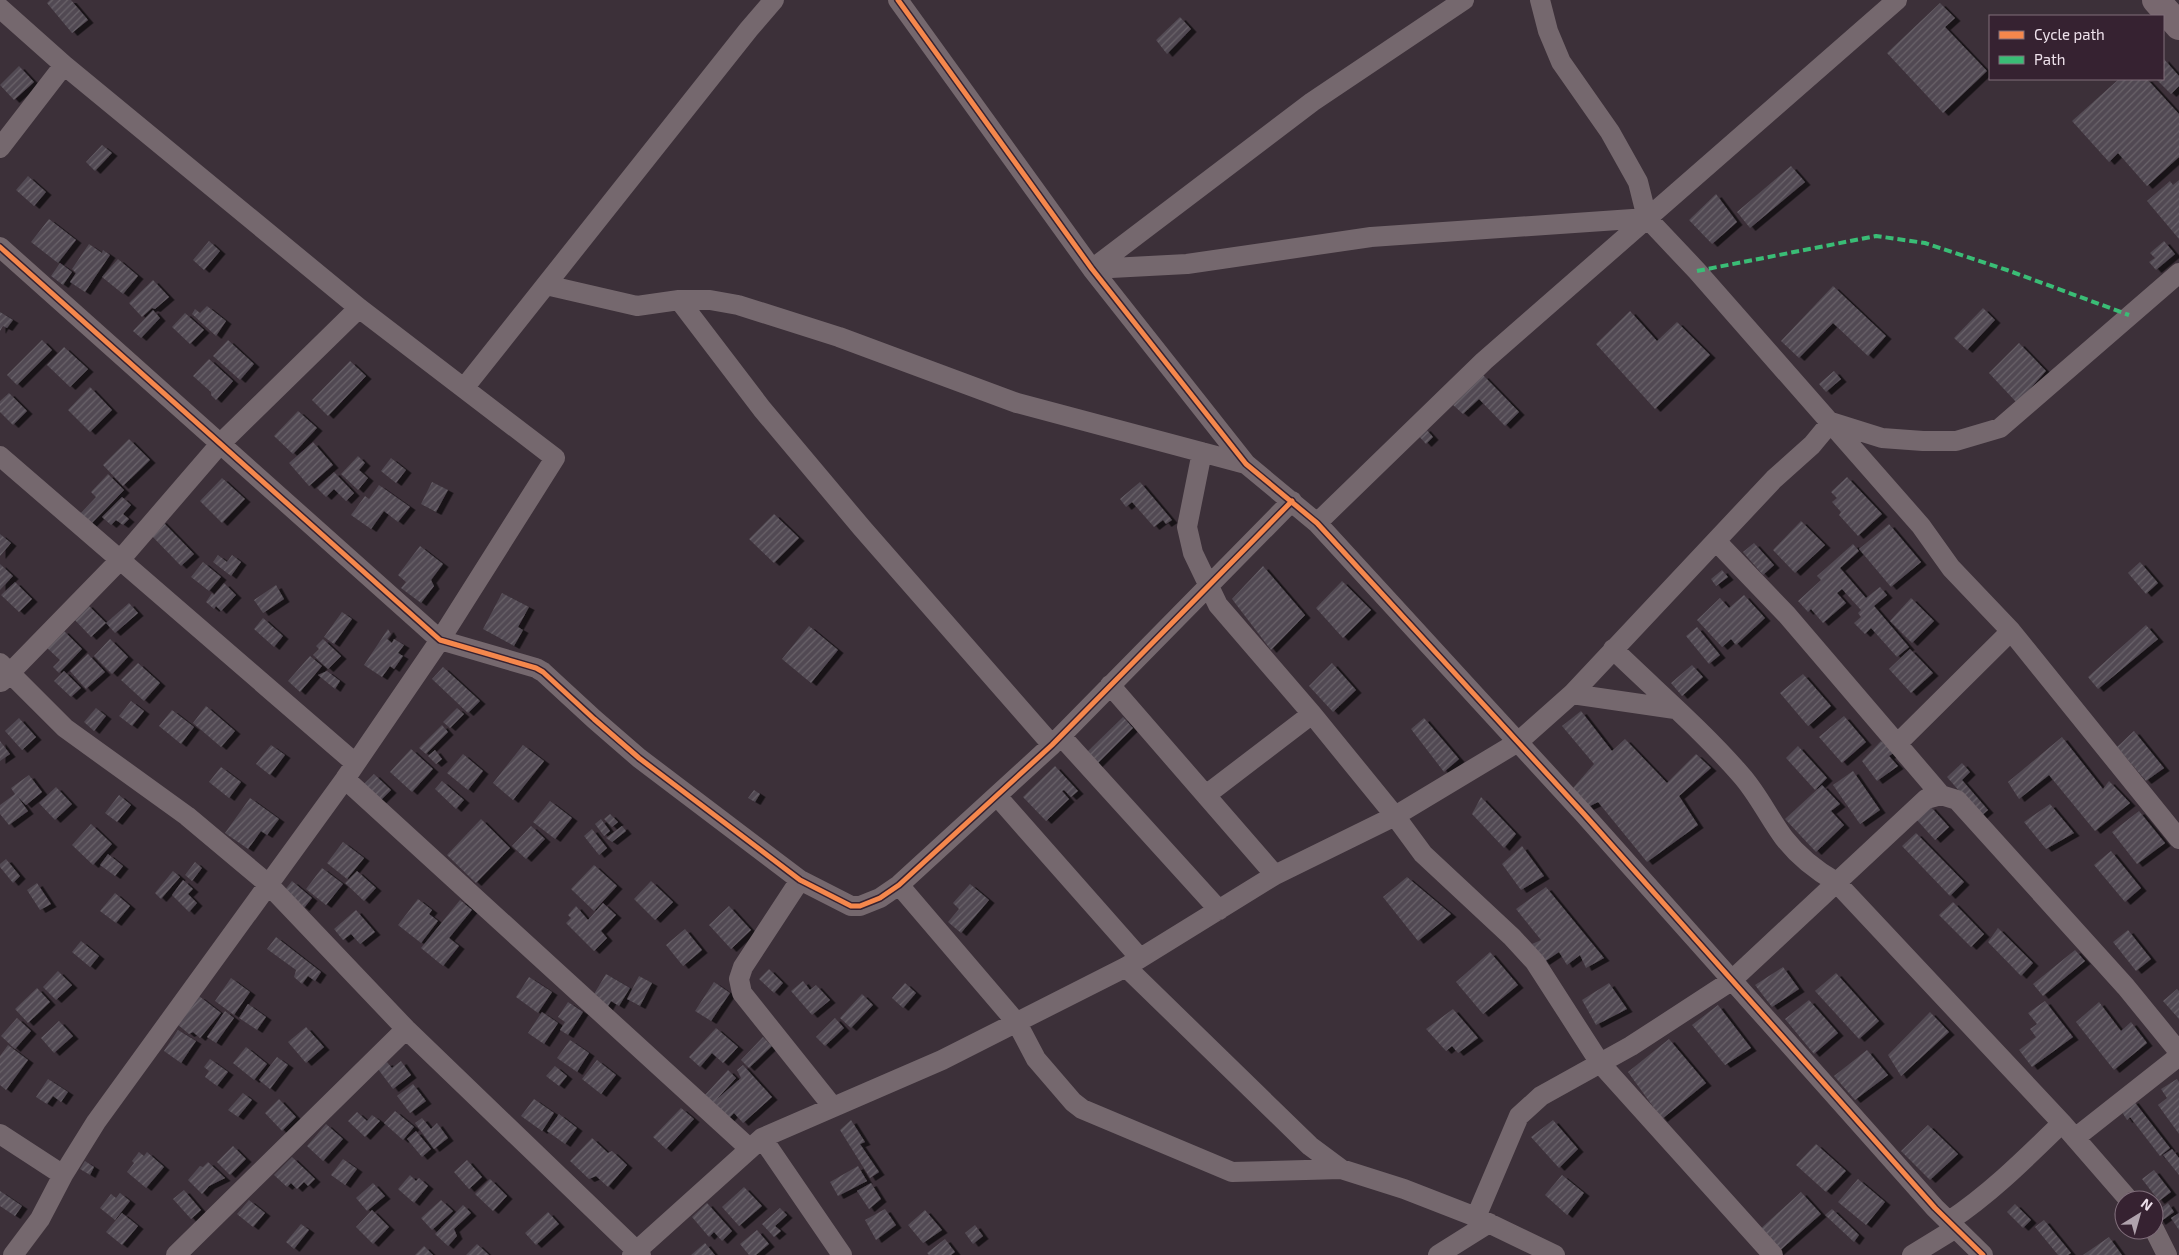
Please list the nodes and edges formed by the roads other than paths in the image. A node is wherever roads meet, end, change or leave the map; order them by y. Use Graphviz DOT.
graph roads {
  1 [pos="774,0"];
  2 [pos="898,0"];
  3 [pos="1464,0"];
  4 [pos="1540,0"];
  5 [pos="1897,0"];
  6 [pos="0,8"];
  7 [pos="64,66"];
  8 [pos="0,148"];
  9 [pos="1647,218"];
  10 [pos="0,247"];
  11 [pos="1092,269"];
  12 [pos="2179,273"];
  13 [pos="546,285"];
  14 [pos="679,300"];
  15 [pos="359,308"];
  16 [pos="464,388"];
  17 [pos="1830,422"];
  18 [pos="220,444"];
  19 [pos="1202,452"];
  20 [pos="0,456"];
  21 [pos="1246,464"];
  22 [pos="1292,501"];
  23 [pos="1317,523"];
  24 [pos="1716,541"];
  25 [pos="120,560"];
  26 [pos="1208,585"];
  27 [pos="2011,631"];
  28 [pos="440,640"];
  29 [pos="1613,649"];
  30 [pos="3,673"];
  31 [pos="1110,685"];
  32 [pos="1572,694"];
  33 [pos="1674,709"];
  34 [pos="1312,714"];
  35 [pos="1056,741"];
  36 [pos="1518,742"];
  37 [pos="1897,744"];
  38 [pos="350,771"];
  39 [pos="1941,794"];
  40 [pos="997,796"];
  41 [pos="1206,796"];
  42 [pos="1395,816"];
  43 [pos="2179,838"];
  44 [pos="1275,875"];
  45 [pos="800,880"];
  46 [pos="1836,882"];
  47 [pos="268,884"];
  48 [pos="899,885"];
  49 [pos="1219,910"];
  50 [pos="1133,962"];
  51 [pos="1731,981"];
  52 [pos="1017,1023"];
  53 [pos="406,1029"];
  54 [pos="2179,1052"];
  55 [pos="2179,1056"];
  56 [pos="1600,1063"];
  57 [pos="833,1107"];
  58 [pos="2068,1130"];
  59 [pos="0,1134"];
  60 [pos="756,1143"];
  61 [pos="1341,1169"];
  62 [pos="63,1175"];
  63 [pos="2120,1190"];
  64 [pos="1483,1220"];
  65 [pos="1953,1224"];
  66 [pos="2160,1240"];
  67 [pos="636,1254"];
  68 [pos="13,1255"];
  69 [pos="176,1255"];
  70 [pos="842,1255"];
  71 [pos="1438,1255"];
  72 [pos="1555,1255"];
  73 [pos="1773,1255"];
  74 [pos="1912,1255"];
  75 [pos="1982,1255"];
  76 [pos="2167,1255"];
  1 -- 13 [label="street"];
  2 -- 11 [label="street"];
  3 -- 11 [label="street"];
  4 -- 9 [label="street"];
  5 -- 9 [label="street"];
  6 -- 7 [label="street"];
  7 -- 8 [label="street"];
  7 -- 15 [label="street"];
  9 -- 11 [label="street"];
  9 -- 17 [label="street"];
  9 -- 23 [label="street"];
  10 -- 18 [label="street"];
  11 -- 21 [label="street"];
  12 -- 17 [label="street"];
  13 -- 14 [label="street"];
  13 -- 16 [label="street"];
  14 -- 19 [label="street"];
  14 -- 35 [label="street"];
  15 -- 16 [label="street"];
  15 -- 18 [label="street"];
  16 -- 28 [label="street"];
  17 -- 24 [label="street"];
  17 -- 27 [label="street"];
  18 -- 25 [label="street"];
  18 -- 28 [label="street"];
  19 -- 21 [label="street"];
  19 -- 26 [label="street"];
  20 -- 25 [label="street"];
  21 -- 22 [label="street"];
  22 -- 23 [label="street"];
  22 -- 26 [label="street"];
  23 -- 36 [label="street"];
  24 -- 29 [label="street"];
  24 -- 37 [label="street"];
  25 -- 30 [label="street"];
  25 -- 38 [label="street"];
  26 -- 31 [label="street"];
  26 -- 34 [label="street"];
  27 -- 37 [label="street"];
  27 -- 43 [label="street"];
  28 -- 38 [label="street"];
  28 -- 45 [label="street"];
  29 -- 32 [label="street"];
  29 -- 33 [label="street"];
  30 -- 47 [label="street"];
  31 -- 35 [label="street"];
  31 -- 41 [label="street"];
  32 -- 33 [label="street"];
  32 -- 36 [label="street"];
  33 -- 46 [label="street"];
  34 -- 41 [label="street"];
  34 -- 42 [label="street"];
  35 -- 40 [label="street"];
  35 -- 49 [label="street"];
  36 -- 42 [label="street"];
  36 -- 51 [label="street"];
  37 -- 39 [label="street"];
  38 -- 47 [label="street"];
  38 -- 60 [label="street"];
  39 -- 46 [label="street"];
  39 -- 54 [label="street"];
  40 -- 48 [label="street"];
  40 -- 50 [label="street"];
  41 -- 44 [label="street"];
  42 -- 44 [label="street"];
  42 -- 56 [label="street"];
  44 -- 49 [label="street"];
  45 -- 48 [label="street"];
  45 -- 57 [label="street"];
  46 -- 51 [label="street"];
  46 -- 58 [label="street"];
  47 -- 53 [label="street"];
  47 -- 62 [label="street"];
  48 -- 52 [label="street"];
  49 -- 50 [label="street"];
  50 -- 52 [label="street"];
  50 -- 61 [label="street"];
  51 -- 56 [label="street"];
  51 -- 65 [label="street"];
  52 -- 57 [label="street"];
  52 -- 61 [label="street"];
  53 -- 67 [label="street"];
  53 -- 69 [label="street"];
  55 -- 58 [label="street"];
  56 -- 64 [label="street"];
  56 -- 73 [label="street"];
  57 -- 60 [label="street"];
  58 -- 63 [label="street"];
  58 -- 65 [label="street"];
  59 -- 62 [label="street"];
  60 -- 67 [label="street"];
  60 -- 70 [label="street"];
  61 -- 64 [label="street"];
  62 -- 68 [label="street"];
  64 -- 71 [label="street"];
  64 -- 72 [label="street"];
  65 -- 74 [label="street"];
  65 -- 75 [label="street"];
  66 -- 76 [label="street"];
}
